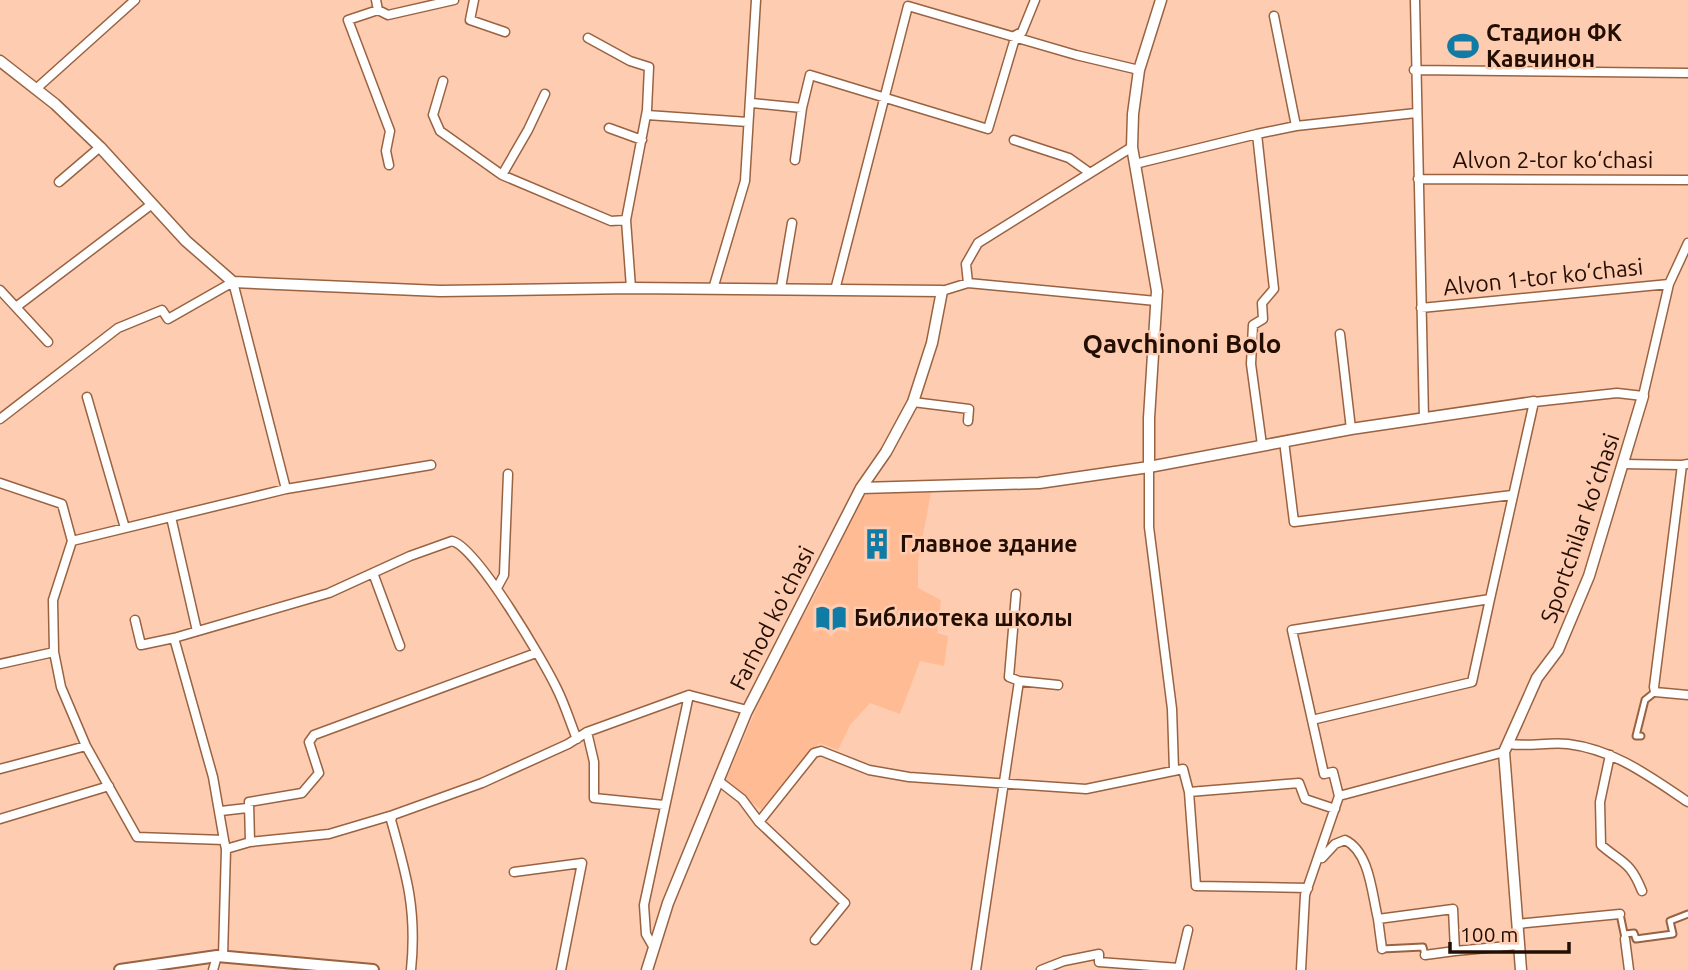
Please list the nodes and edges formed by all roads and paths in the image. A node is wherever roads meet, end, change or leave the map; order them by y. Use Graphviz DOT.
graph roads {
  1 [pos="135,0"];
  2 [pos="376,0"];
  3 [pos="454,0"];
  4 [pos="474,0"];
  5 [pos="756,0"];
  6 [pos="1035,0"];
  7 [pos="1161,0"];
  8 [pos="1415,0"];
  9 [pos="378,10"];
  10 [pos="1274,16"];
  11 [pos="505,32"];
  12 [pos="1016,35"];
  13 [pos="588,38"];
  14 [pos="0,61"];
  15 [pos="1139,70"];
  16 [pos="1414,70"];
  17 [pos="1688,73"];
  18 [pos="443,81"];
  19 [pos="37,88"];
  20 [pos="545,94"];
  21 [pos="884,97"];
  22 [pos="752,103"];
  23 [pos="802,108"];
  24 [pos="1416,113"];
  25 [pos="647,115"];
  26 [pos="748,122"];
  27 [pos="1296,126"];
  28 [pos="609,128"];
  29 [pos="1257,134"];
  30 [pos="1014,140"];
  31 [pos="642,141"];
  32 [pos="100,147"];
  33 [pos="1132,147"];
  34 [pos="795,160"];
  35 [pos="1135,164"];
  36 [pos="389,165"];
  37 [pos="1090,173"];
  38 [pos="502,175"];
  39 [pos="1418,179"];
  40 [pos="1688,180"];
  41 [pos="60,182"];
  42 [pos="152,204"];
  43 [pos="626,220"];
  44 [pos="792,223"];
  45 [pos="1688,243"];
  46 [pos="233,282"];
  47 [pos="968,283"];
  48 [pos="1670,284"];
  49 [pos="631,288"];
  50 [pos="781,288"];
  51 [pos="713,289"];
  52 [pos="0,290"];
  53 [pos="835,290"];
  54 [pos="942,291"];
  55 [pos="1156,301"];
  56 [pos="16,307"];
  57 [pos="1421,308"];
  58 [pos="1340,334"];
  59 [pos="48,342"];
  60 [pos="1643,396"];
  61 [pos="87,397"];
  62 [pos="913,402"];
  63 [pos="1534,402"];
  64 [pos="0,419"];
  65 [pos="1424,419"];
  66 [pos="968,421"];
  67 [pos="1351,429"];
  68 [pos="1284,441"];
  69 [pos="1262,445"];
  70 [pos="1622,464"];
  71 [pos="431,465"];
  72 [pos="1685,465"];
  73 [pos="1149,467"];
  74 [pos="508,474"];
  75 [pos="0,484"];
  76 [pos="861,488"];
  77 [pos="286,489"];
  78 [pos="1512,495"];
  79 [pos="171,517"];
  80 [pos="125,528"];
  81 [pos="72,541"];
  82 [pos="373,573"];
  83 [pos="497,588"];
  84 [pos="1016,594"];
  85 [pos="1490,599"];
  86 [pos="135,621"];
  87 [pos="197,631"];
  88 [pos="174,638"];
  89 [pos="400,646"];
  90 [pos="54,652"];
  91 [pos="536,653"];
  92 [pos="0,664"];
  93 [pos="1019,681"];
  94 [pos="1058,685"];
  95 [pos="1656,692"];
  96 [pos="689,695"];
  97 [pos="1688,695"];
  98 [pos="747,710"];
  99 [pos="1312,720"];
  100 [pos="587,732"];
  101 [pos="1641,737"];
  102 [pos="577,739"];
  103 [pos="86,746"];
  104 [pos="1506,748"];
  105 [pos="1610,755"];
  106 [pos="0,769"];
  107 [pos="1174,770"];
  108 [pos="720,782"];
  109 [pos="1003,784"];
  110 [pos="109,786"];
  111 [pos="1189,792"];
  112 [pos="1339,796"];
  113 [pos="1688,802"];
  114 [pos="664,806"];
  115 [pos="247,808"];
  116 [pos="1335,809"];
  117 [pos="221,811"];
  118 [pos="393,815"];
  119 [pos="0,819"];
  120 [pos="758,822"];
  121 [pos="250,842"];
  122 [pos="225,844"];
  123 [pos="1318,862"];
  124 [pos="514,872"];
  125 [pos="1308,888"];
  126 [pos="1642,891"];
  127 [pos="1620,914"];
  128 [pos="1688,914"];
  129 [pos="1378,919"];
  130 [pos="1517,923"];
  131 [pos="1188,930"];
  132 [pos="1625,936"];
  133 [pos="815,940"];
  134 [pos="1518,945"];
  135 [pos="654,948"];
  136 [pos="1382,949"];
  137 [pos="1455,951"];
  138 [pos="1425,955"];
  139 [pos="220,956"];
  140 [pos="295,967"];
  141 [pos="356,969"];
  142 [pos="120,970"];
  143 [pos="213,970"];
  144 [pos="373,970"];
  145 [pos="411,970"];
  146 [pos="561,970"];
  147 [pos="647,970"];
  148 [pos="976,970"];
  149 [pos="1041,970"];
  150 [pos="1301,970"];
  151 [pos="1521,970"];
  152 [pos="1629,970"];
  1 -- 19 [label="street"];
  2 -- 9 [label="street"];
  3 -- 9 [label="street"];
  4 -- 11 [label="street"];
  5 -- 22 [label="street"];
  6 -- 12 [label="street"];
  7 -- 15 [label="street"];
  8 -- 16 [label="street"];
  9 -- 36 [label="street"];
  10 -- 27 [label="street"];
  12 -- 15 [label="street"];
  12 -- 21 [label="street"];
  12 -- 21 [label="street"];
  13 -- 25 [label="street"];
  14 -- 19 [label="street"];
  15 -- 33 [label="street"];
  16 -- 17 [label="street"];
  16 -- 24 [label="street"];
  18 -- 38 [label="street"];
  19 -- 32 [label="street"];
  20 -- 38 [label="street"];
  21 -- 23 [label="street"];
  21 -- 53 [label="street"];
  22 -- 23 [label="street"];
  22 -- 26 [label="street"];
  23 -- 34 [label="street"];
  24 -- 27 [label="street"];
  24 -- 39 [label="street"];
  25 -- 26 [label="street"];
  25 -- 31 [label="street"];
  26 -- 51 [label="street"];
  27 -- 29 [label="street"];
  28 -- 31 [label="street"];
  29 -- 35 [label="street"];
  29 -- 69 [label="street"];
  30 -- 37 [label="street"];
  31 -- 43 [label="street"];
  32 -- 41 [label="street"];
  32 -- 42 [label="street"];
  33 -- 35 [label="street"];
  33 -- 37 [label="street"];
  35 -- 55 [label="street"];
  37 -- 47 [label="street"];
  38 -- 43 [label="street"];
  39 -- 40 [label="street, Alvon 2-tor ko‘chasi"];
  39 -- 57 [label="street"];
  42 -- 46 [label="street"];
  42 -- 56 [label="street"];
  43 -- 49 [label="street"];
  44 -- 50 [label="street"];
  45 -- 48 [label="street"];
  46 -- 49 [label="street"];
  46 -- 64 [label="street"];
  46 -- 77 [label="street"];
  47 -- 54 [label="street"];
  47 -- 55 [label="street"];
  48 -- 57 [label="street, Alvon 1-tor ko‘chasi"];
  48 -- 60 [label="street"];
  49 -- 51 [label="street"];
  50 -- 51 [label="street"];
  50 -- 53 [label="street"];
  52 -- 56 [label="street"];
  53 -- 54 [label="street"];
  54 -- 62 [label="street, Farhod ko'chasi"];
  55 -- 73 [label="street"];
  56 -- 59 [label="street"];
  57 -- 65 [label="street"];
  58 -- 67 [label="street"];
  60 -- 63 [label="street"];
  60 -- 70 [label="street, Sportchilar ko‘chasi"];
  61 -- 80 [label="street"];
  62 -- 66 [label="street"];
  62 -- 76 [label="street, Farhod ko'chasi"];
  63 -- 65 [label="street"];
  63 -- 78 [label="street"];
  65 -- 67 [label="street"];
  67 -- 68 [label="street"];
  68 -- 69 [label="street"];
  68 -- 78 [label="street"];
  69 -- 73 [label="street"];
  70 -- 72 [label="street"];
  70 -- 104 [label="street, Sportchilar ko‘chasi"];
  71 -- 77 [label="street"];
  72 -- 95 [label="street"];
  73 -- 76 [label="street"];
  73 -- 107 [label="street"];
  74 -- 83 [label="street"];
  75 -- 81 [label="street"];
  76 -- 98 [label="street, Farhod ko'chasi"];
  77 -- 79 [label="street"];
  78 -- 85 [label="street"];
  79 -- 80 [label="street"];
  79 -- 87 [label="street"];
  80 -- 81 [label="street"];
  81 -- 90 [label="street"];
  82 -- 83 [label="street"];
  82 -- 87 [label="street"];
  82 -- 89 [label="street"];
  83 -- 91 [label="street"];
  84 -- 93 [label="street"];
  85 -- 99 [label="street"];
  85 -- 99 [label="street"];
  86 -- 88 [label="street"];
  87 -- 88 [label="street"];
  88 -- 117 [label="street"];
  90 -- 92 [label="street"];
  90 -- 103 [label="street"];
  91 -- 102 [label="street"];
  91 -- 115 [label="street"];
  93 -- 94 [label="street"];
  93 -- 109 [label="street"];
  95 -- 97 [label="street"];
  95 -- 101 [label="street"];
  96 -- 98 [label="street"];
  96 -- 100 [label="street"];
  96 -- 114 [label="street"];
  98 -- 108 [label="street, Farhod ko'chasi"];
  99 -- 112 [label="street"];
  100 -- 102 [label="street"];
  100 -- 114 [label="street"];
  102 -- 118 [label="street"];
  103 -- 106 [label="street"];
  103 -- 110 [label="street"];
  104 -- 105 [label="street"];
  104 -- 112 [label="street"];
  104 -- 130 [label="street, Sportchilar ko‘chasi"];
  105 -- 113 [label="street"];
  105 -- 126 [label="street"];
  107 -- 109 [label="street"];
  107 -- 111 [label="street"];
  108 -- 120 [label="street"];
  108 -- 135 [label="street, Farhod ko'chasi"];
  109 -- 120 [label="street"];
  109 -- 148 [label="street"];
  110 -- 119 [label="street"];
  110 -- 122 [label="street"];
  111 -- 116 [label="street"];
  111 -- 125 [label="street"];
  112 -- 116 [label="street"];
  114 -- 135 [label="street"];
  115 -- 117 [label="street"];
  115 -- 121 [label="street"];
  116 -- 123 [label="street"];
  117 -- 122 [label="street"];
  118 -- 121 [label="street"];
  118 -- 145 [label="street"];
  120 -- 133 [label="street"];
  121 -- 122 [label="street"];
  122 -- 139 [label="street"];
  123 -- 125 [label="street"];
  123 -- 129 [label="street"];
  124 -- 146 [label="street"];
  125 -- 150 [label="street"];
  127 -- 130 [label="street"];
  127 -- 132 [label="street"];
  128 -- 132 [label="street"];
  129 -- 136 [label="street"];
  129 -- 137 [label="street"];
  130 -- 134 [label="street, Sportchilar ko‘chasi"];
  131 -- 149 [label="street"];
  132 -- 152 [label="street"];
  134 -- 137 [label="street"];
  134 -- 151 [label="street, Sportchilar ko‘chasi"];
  135 -- 147 [label="street, Farhod ko'chasi"];
  136 -- 138 [label="street"];
  137 -- 138 [label="street"];
  139 -- 140 [label="main road"];
  139 -- 142 [label="main road"];
  139 -- 143 [label="street"];
  140 -- 141 [label="main road"];
  141 -- 144 [label="main road"];
}
